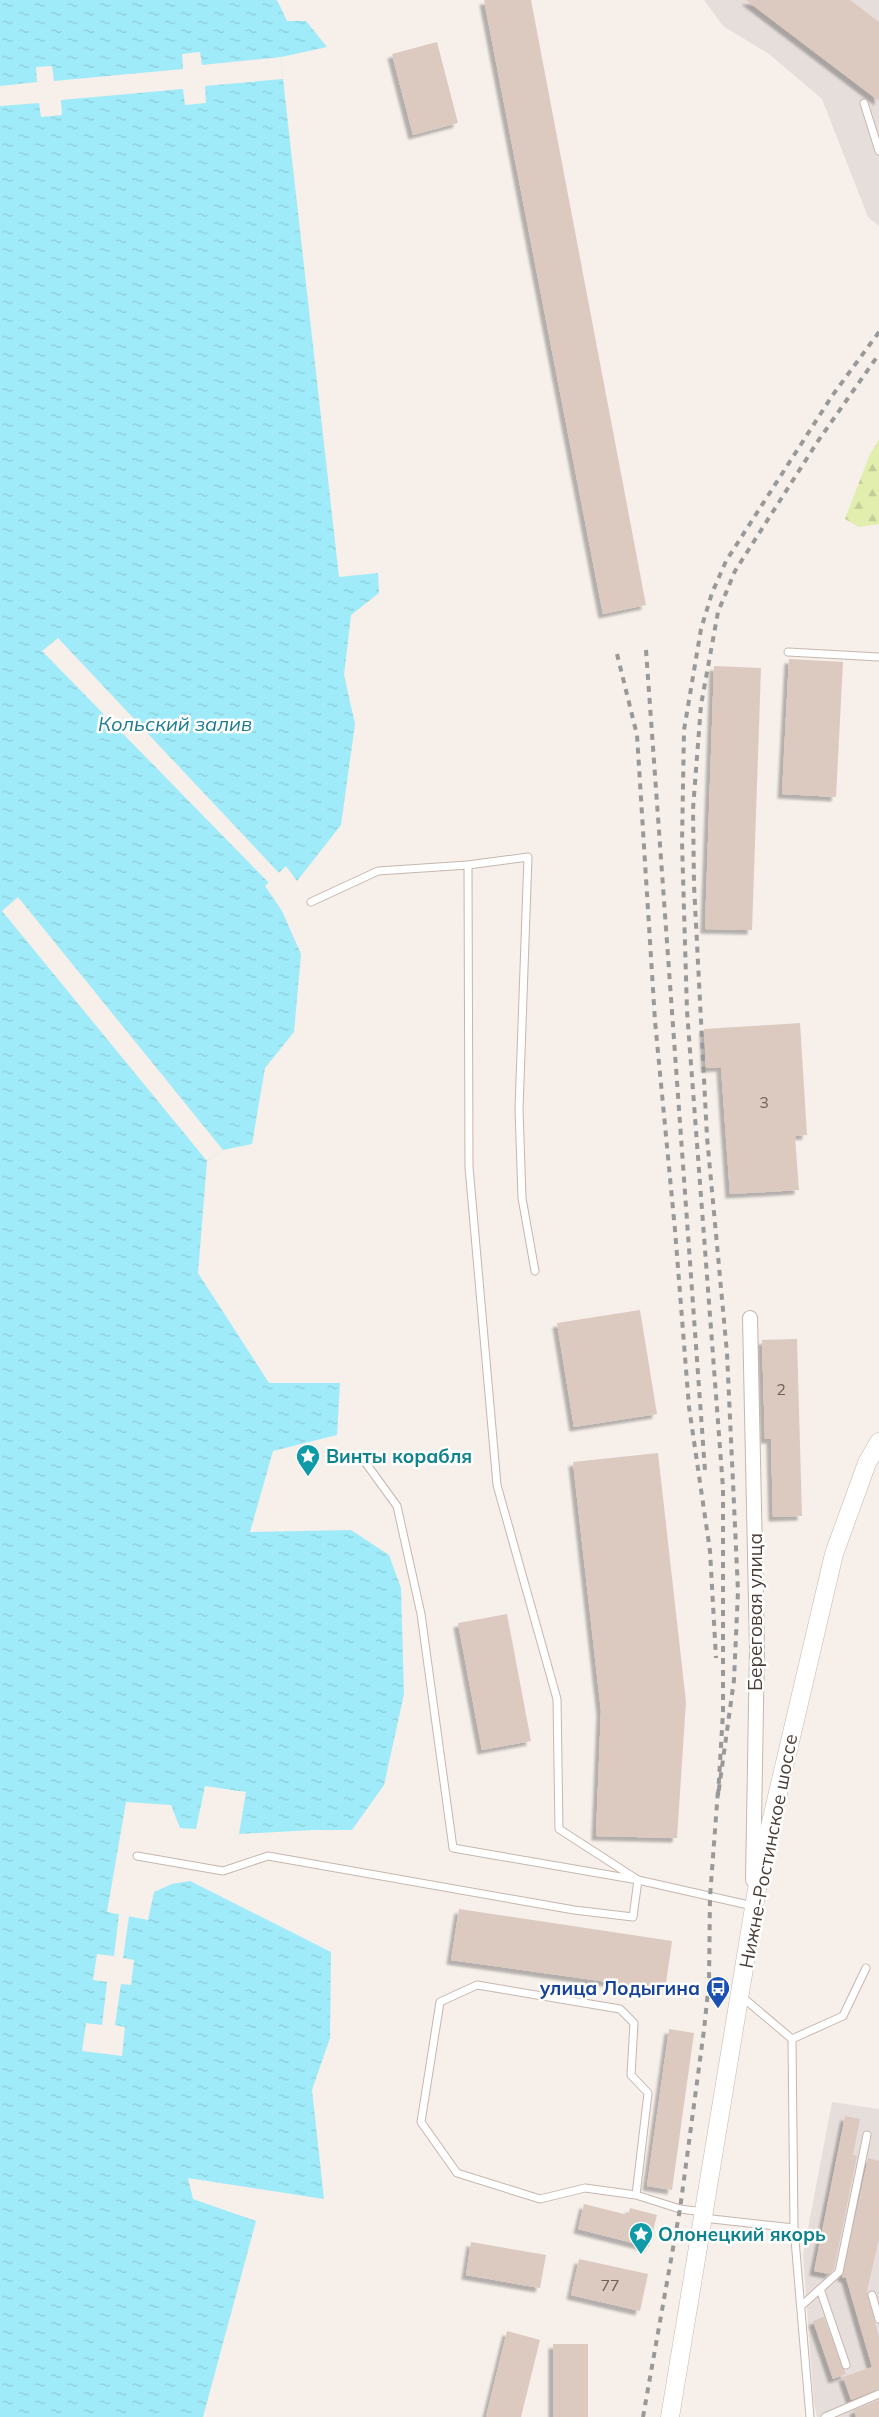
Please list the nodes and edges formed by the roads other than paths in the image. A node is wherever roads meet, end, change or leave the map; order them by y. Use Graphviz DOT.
graph roads {
  1 [pos="864,103"];
  2 [pos="879,152"];
  3 [pos="788,652"];
  4 [pos="879,657"];
  5 [pos="468,865"];
  6 [pos="311,902"];
  7 [pos="535,1271"];
  8 [pos="750,1318"];
  9 [pos="879,1442"];
  10 [pos="365,1462"];
  11 [pos="137,1856"];
  12 [pos="638,1880"];
  13 [pos="754,1907"];
  14 [pos="866,1968"];
  15 [pos="739,1994"];
  16 [pos="792,2039"];
  17 [pos="867,2135"];
  18 [pos="636,2195"];
  19 [pos="703,2215"];
  20 [pos="794,2228"];
  21 [pos="820,2289"];
  22 [pos="872,2295"];
  23 [pos="801,2306"];
  24 [pos="879,2319"];
  25 [pos="846,2365"];
  26 [pos="879,2394"];
  27 [pos="670,2417"];
  28 [pos="810,2417"];
  29 [pos="825,2417"];
  1 -- 2 [label="lane"];
  3 -- 4 [label="lane"];
  5 -- 6 [label="lane"];
  5 -- 7 [label="lane"];
  5 -- 12 [label="lane"];
  8 -- 13 [label="street, Береговая улица"];
  9 -- 13 [label="street, Нижне-Ростинское шоссе"];
  10 -- 12 [label="lane"];
  11 -- 12 [label="lane"];
  12 -- 13 [label="lane"];
  13 -- 15 [label="street, Нижне-Ростинское шоссе"];
  14 -- 16 [label="lane"];
  15 -- 16 [label="lane"];
  15 -- 19 [label="street, Нижне-Ростинское шоссе"];
  16 -- 20 [label="lane"];
  17 -- 21 [label="lane"];
  18 -- 18 [label="lane"];
  18 -- 19 [label="lane"];
  19 -- 20 [label="lane"];
  19 -- 27 [label="street, Нижне-Ростинское шоссе"];
  20 -- 23 [label="lane"];
  21 -- 23 [label="lane"];
  21 -- 25 [label="lane"];
  22 -- 24 [label="lane"];
  23 -- 28 [label="lane"];
  26 -- 29 [label="lane"];
}
